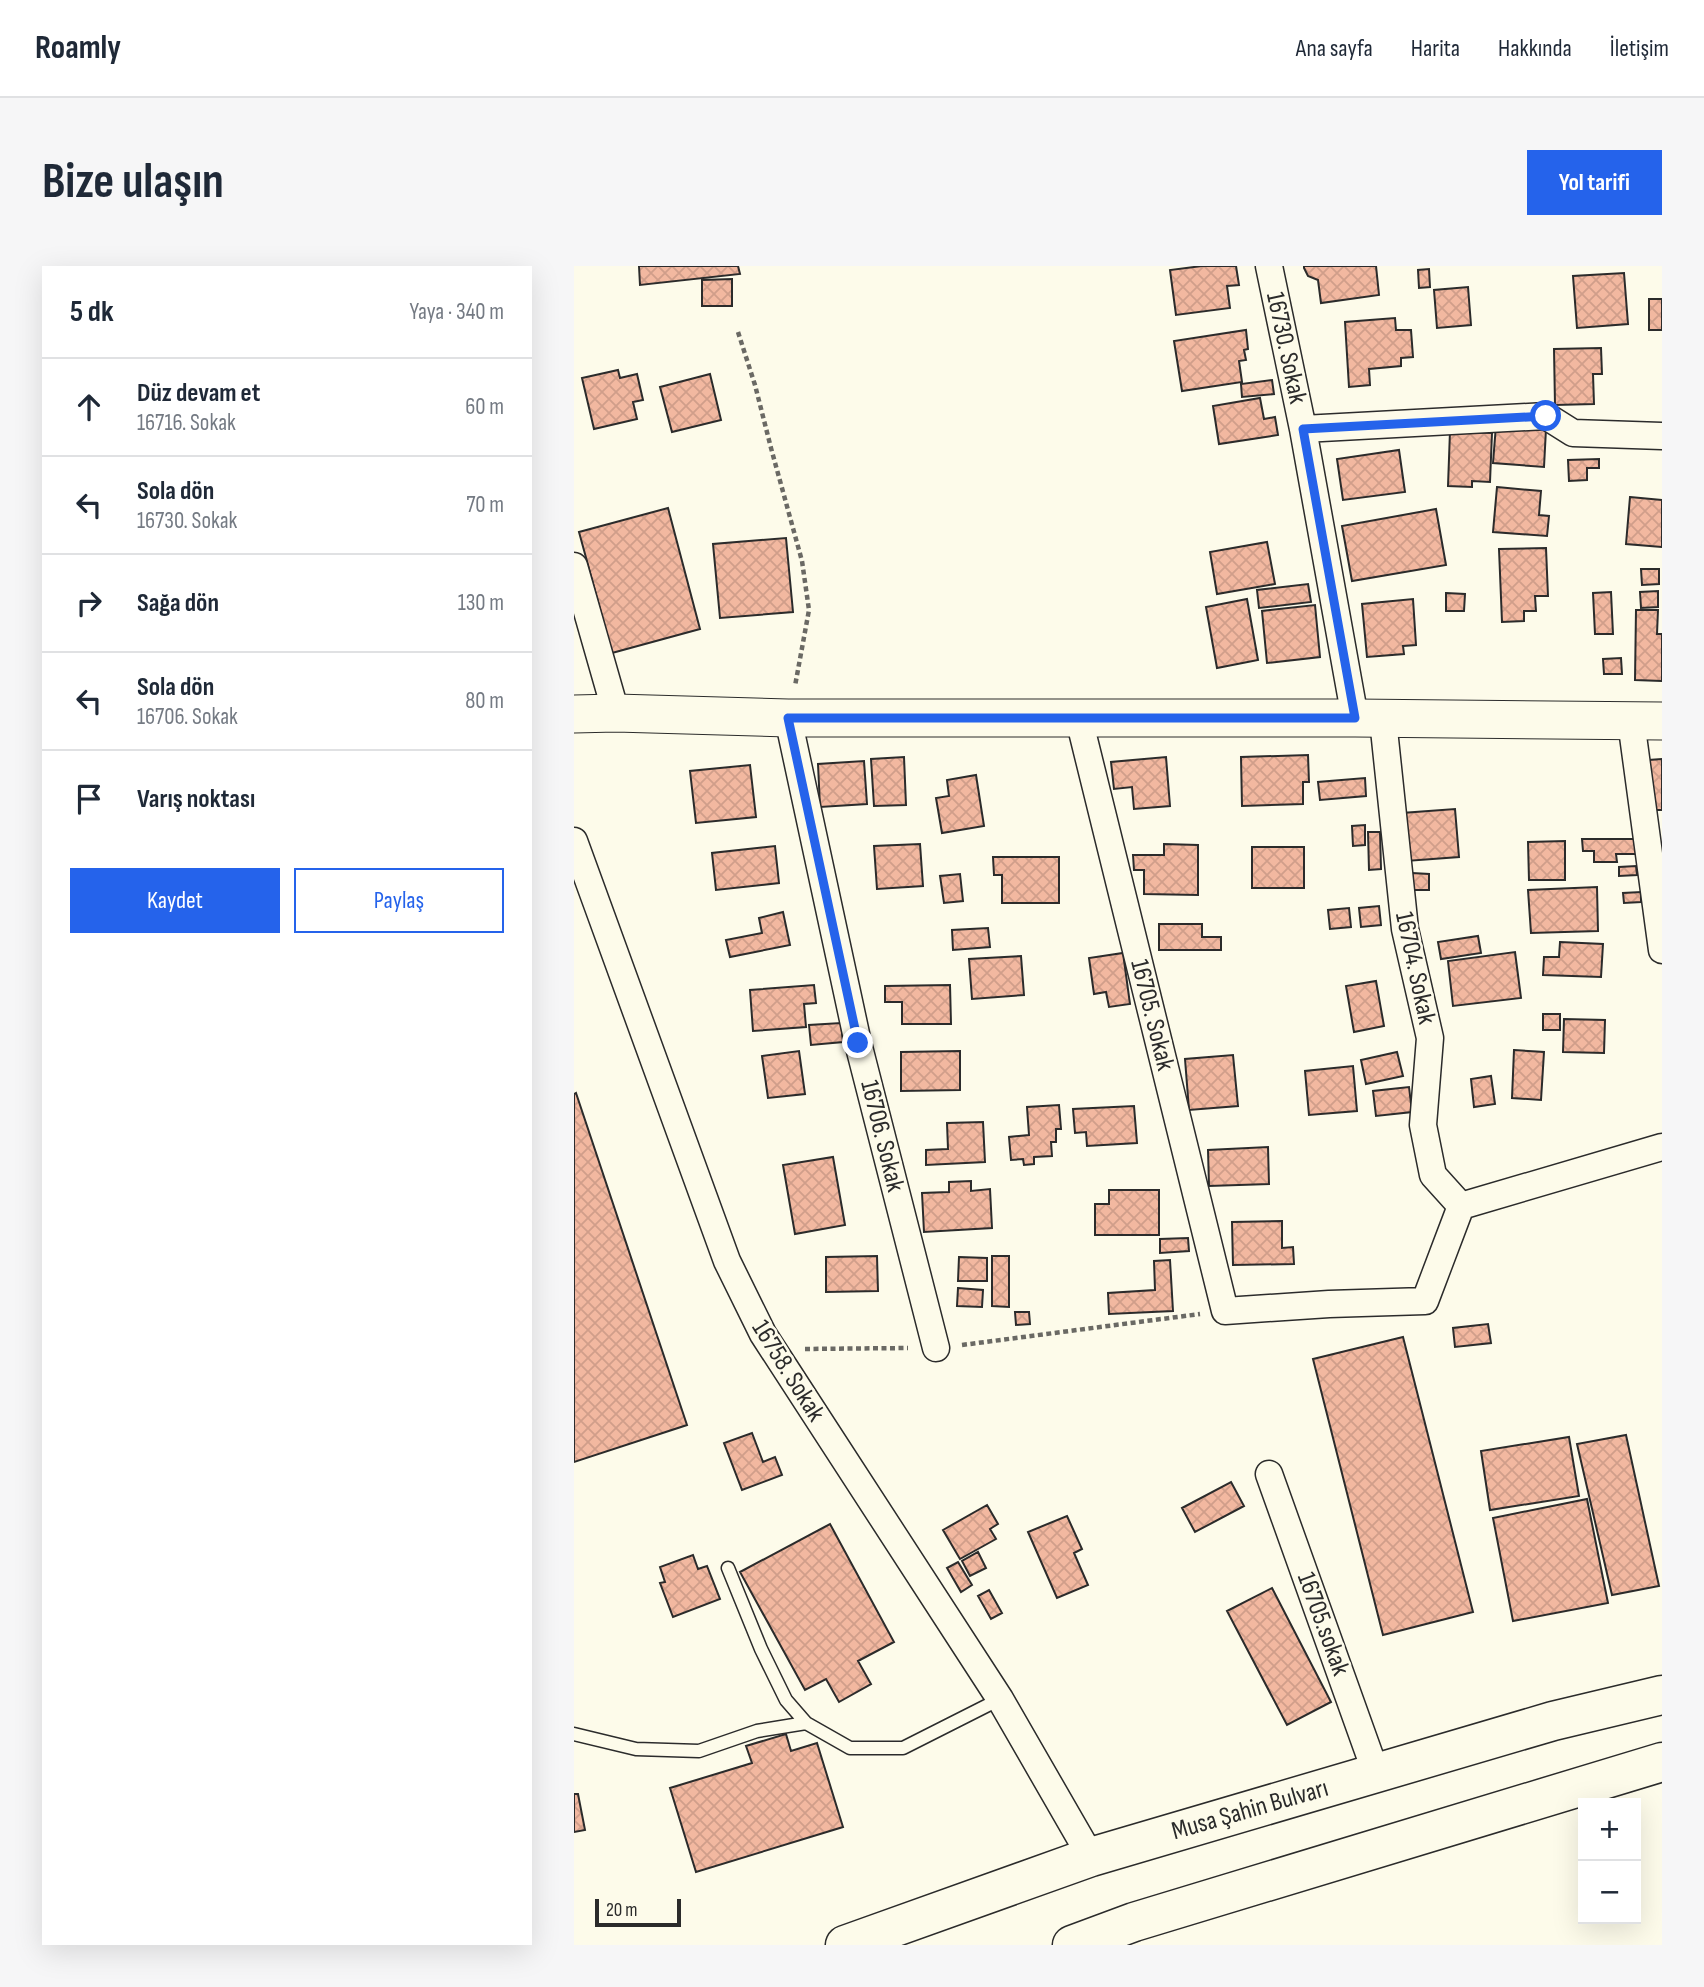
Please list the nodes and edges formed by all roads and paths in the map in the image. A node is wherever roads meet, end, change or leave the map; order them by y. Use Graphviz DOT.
graph roads {
  1 [pos="1269,266"];
  2 [pos="738,332"];
  3 [pos="1303,429"];
  4 [pos="1662,436"];
  5 [pos="574,566"];
  6 [pos="616,713"];
  7 [pos="574,714"];
  8 [pos="788,718"];
  9 [pos="1079,719"];
  10 [pos="1369,719"];
  11 [pos="1646,721"];
  12 [pos="574,841"];
  13 [pos="1662,950"];
  14 [pos="1662,1146"];
  15 [pos="1461,1206"];
  16 [pos="1225,1311"];
  17 [pos="936,1348"];
  18 [pos="772,1349"];
  19 [pos="1269,1474"];
  20 [pos="728,1568"];
  21 [pos="1662,1695"];
  22 [pos="1000,1699"];
  23 [pos="806,1723"];
  24 [pos="574,1734"];
  25 [pos="1662,1762"];
  26 [pos="1376,1773"];
  27 [pos="1091,1857"];
  28 [pos="1083,1943"];
  29 [pos="845,1945"];
  1 -- 3 [label="street, 16730. Sokak"];
  2 -- 8 [label="path"];
  3 -- 4 [label="street"];
  3 -- 10 [label="street, 16730. Sokak"];
  5 -- 6 [label="street"];
  6 -- 7 [label="main road"];
  6 -- 8 [label="main road"];
  8 -- 9 [label="main road"];
  8 -- 17 [label="street, 16706. Sokak"];
  9 -- 10 [label="main road"];
  9 -- 16 [label="street, 16705. Sokak"];
  10 -- 11 [label="main road"];
  10 -- 15 [label="street, 16704. Sokak"];
  11 -- 13 [label="street"];
  12 -- 18 [label="street, 16758. Sokak"];
  14 -- 15 [label="street"];
  15 -- 16 [label="street"];
  16 -- 17 [label="path"];
  17 -- 18 [label="path"];
  18 -- 22 [label="street, 16758. Sokak"];
  19 -- 26 [label="street, 16705.sokak"];
  20 -- 23 [label="lane"];
  21 -- 26 [label="highway, Musa Şahin Bulvarı"];
  22 -- 23 [label="lane"];
  22 -- 27 [label="street, 16758. Sokak"];
  23 -- 24 [label="lane"];
  25 -- 28 [label="highway"];
  26 -- 27 [label="highway, Musa Şahin Bulvarı"];
  27 -- 29 [label="highway, Musa Şahin Bulvarı"];
}
